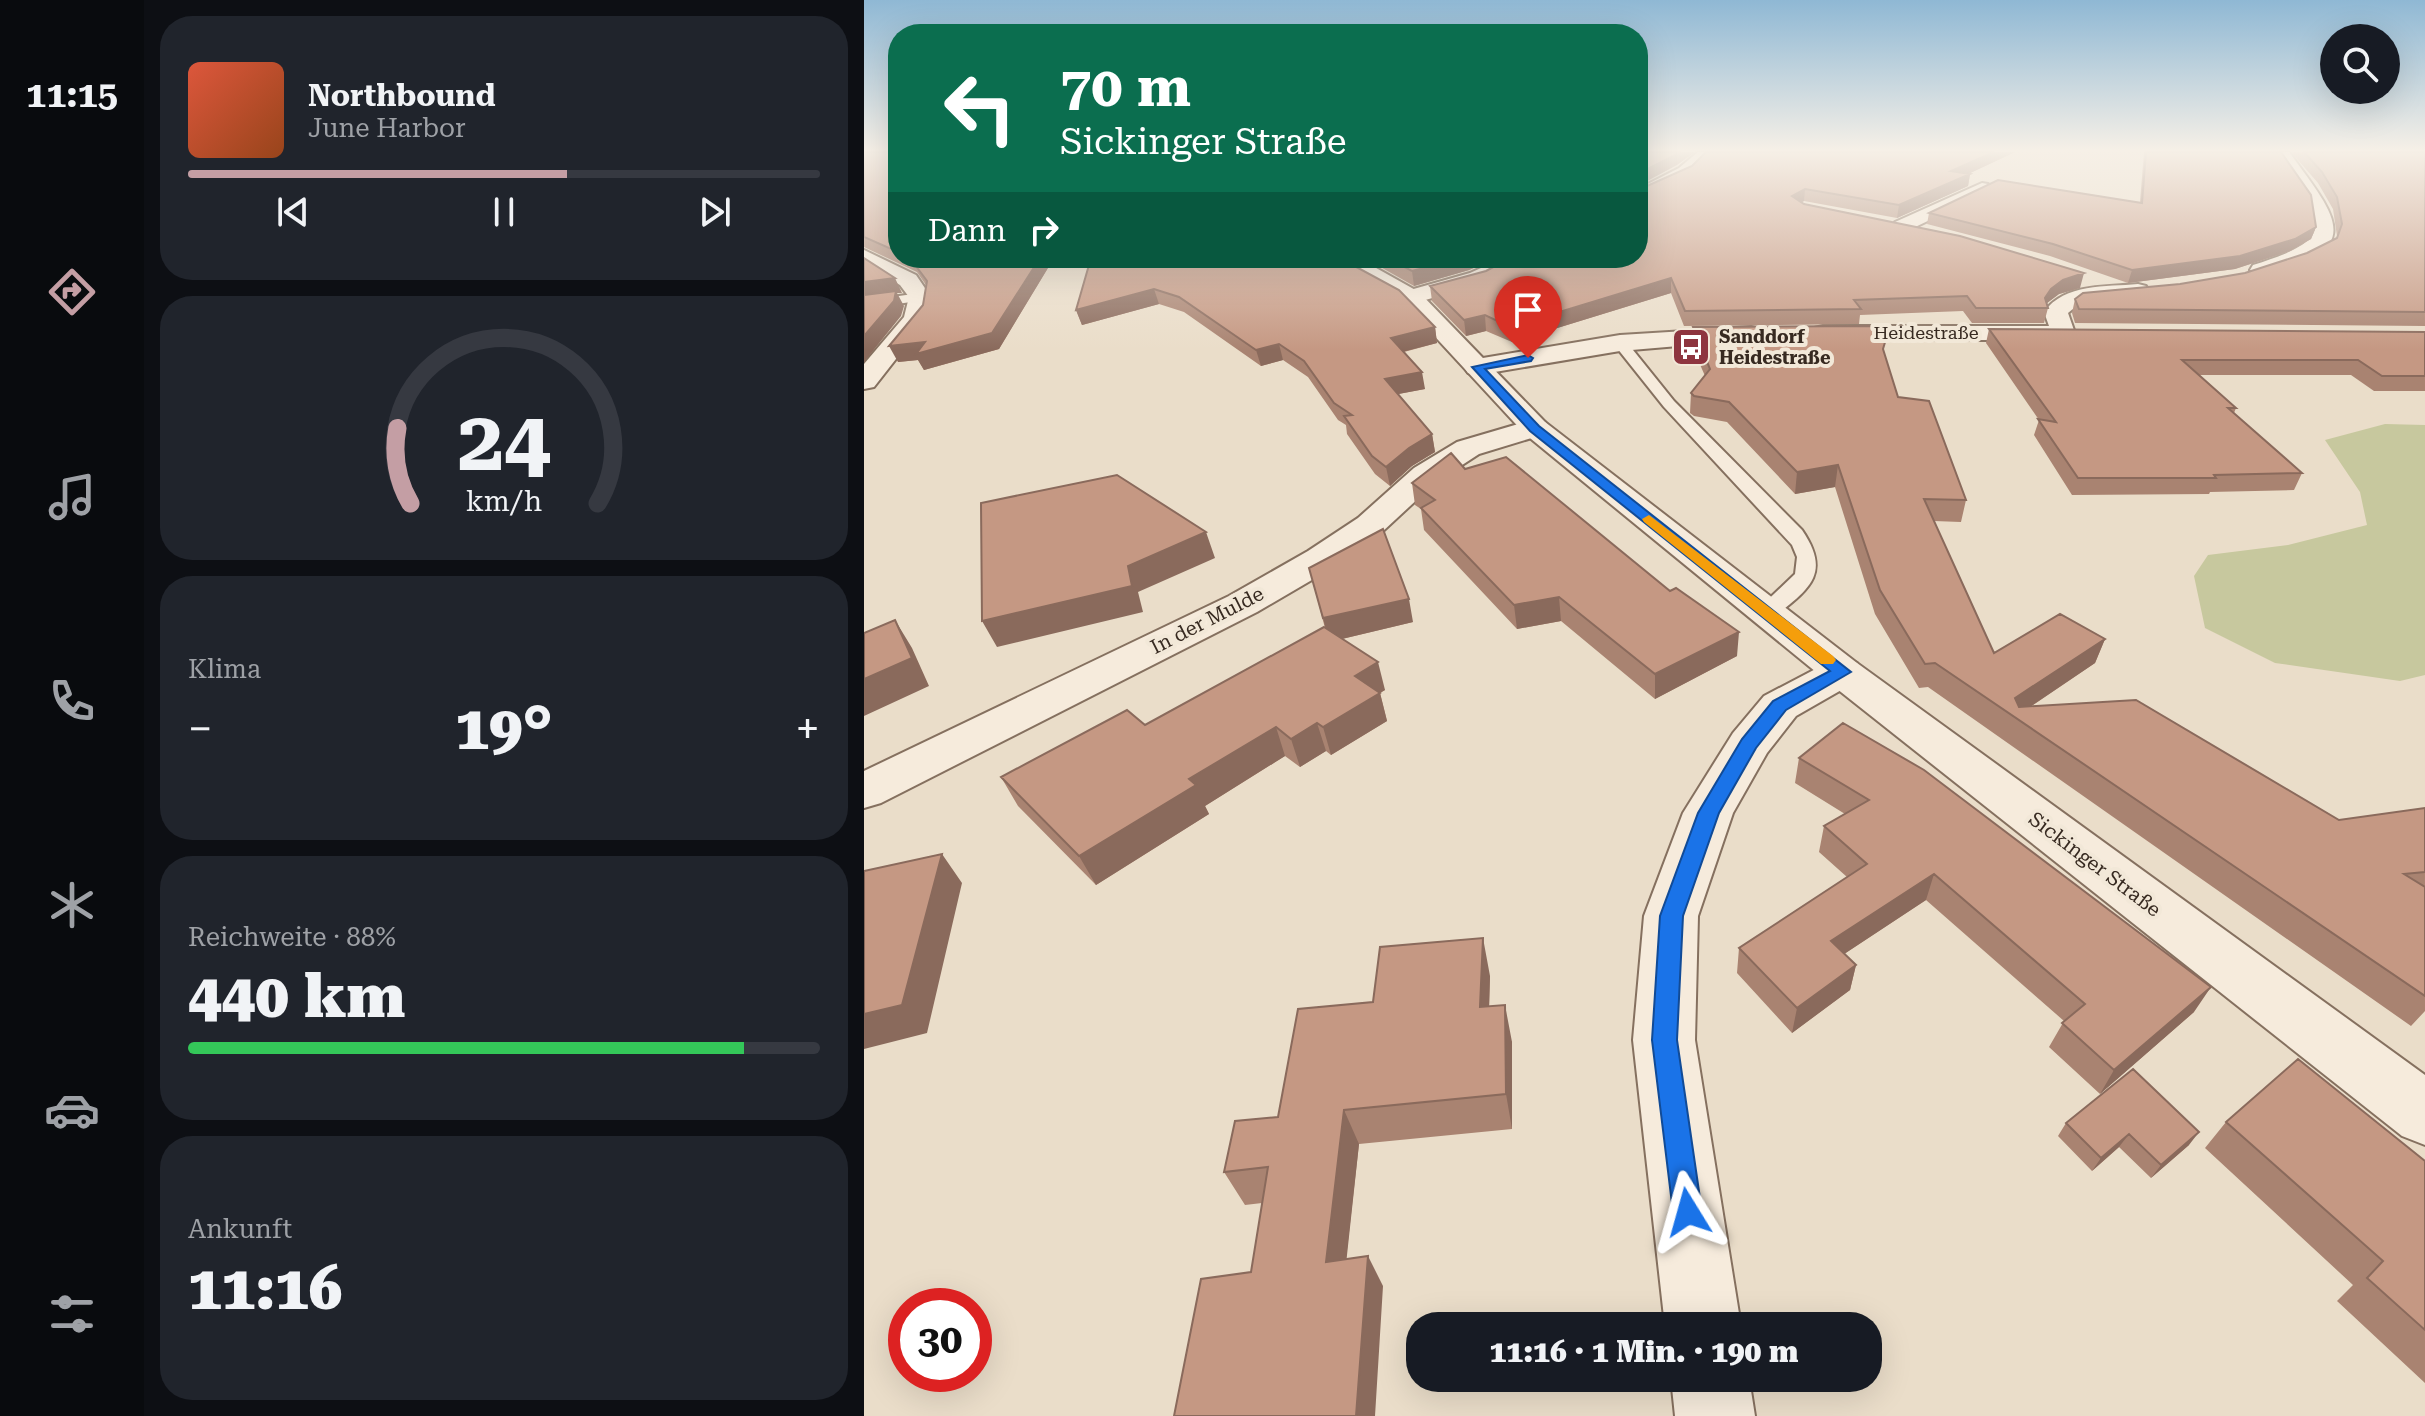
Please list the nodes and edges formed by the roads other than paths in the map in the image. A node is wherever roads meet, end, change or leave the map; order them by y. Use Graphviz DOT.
graph roads {
  1 [pos="1910,218"];
  2 [pos="2324,218"];
  3 [pos="1930,233"];
  4 [pos="864,256"];
  5 [pos="1357,268"];
  6 [pos="1499,268"];
  7 [pos="2073,273"];
  8 [pos="2244,275"];
  9 [pos="2153,290"];
  10 [pos="2125,292"];
  11 [pos="920,297"];
  12 [pos="1411,297"];
  13 [pos="864,305"];
  14 [pos="1768,333"];
  15 [pos="1798,333"];
  16 [pos="2063,333"];
  17 [pos="2094,333"];
  18 [pos="1620,343"];
  19 [pos="1477,367"];
  20 [pos="864,381"];
  21 [pos="1535,428"];
  22 [pos="1766,612"];
  23 [pos="1842,672"];
  24 [pos="864,791"];
  25 [pos="2425,1114"];
  26 [pos="1701,1312"];
  27 [pos="1712,1392"];
  28 [pos="1715,1416"];
  1 -- 3 [label="street"];
  2 -- 8 [label="street"];
  4 -- 11 [label="street"];
  5 -- 12 [label="street, Sickinger Straße"];
  6 -- 12 [label="street"];
  7 -- 10 [label="street"];
  9 -- 10 [label="street"];
  10 -- 16 [label="street"];
  11 -- 13 [label="lane"];
  11 -- 20 [label="street"];
  12 -- 19 [label="street, Sickinger Straße"];
  14 -- 18 [label="street"];
  15 -- 16 [label="street, Heidestraße"];
  16 -- 17 [label="street, Heidestraße"];
  18 -- 19 [label="street"];
  18 -- 22 [label="lane"];
  19 -- 21 [label="street, Sickinger Straße"];
  21 -- 22 [label="street, Sickinger Straße"];
  21 -- 24 [label="street, In der Mulde"];
  22 -- 23 [label="street, Sickinger Straße"];
  23 -- 25 [label="street, Sickinger Straße"];
  23 -- 26 [label="street"];
  27 -- 28 [label="street"];
}
